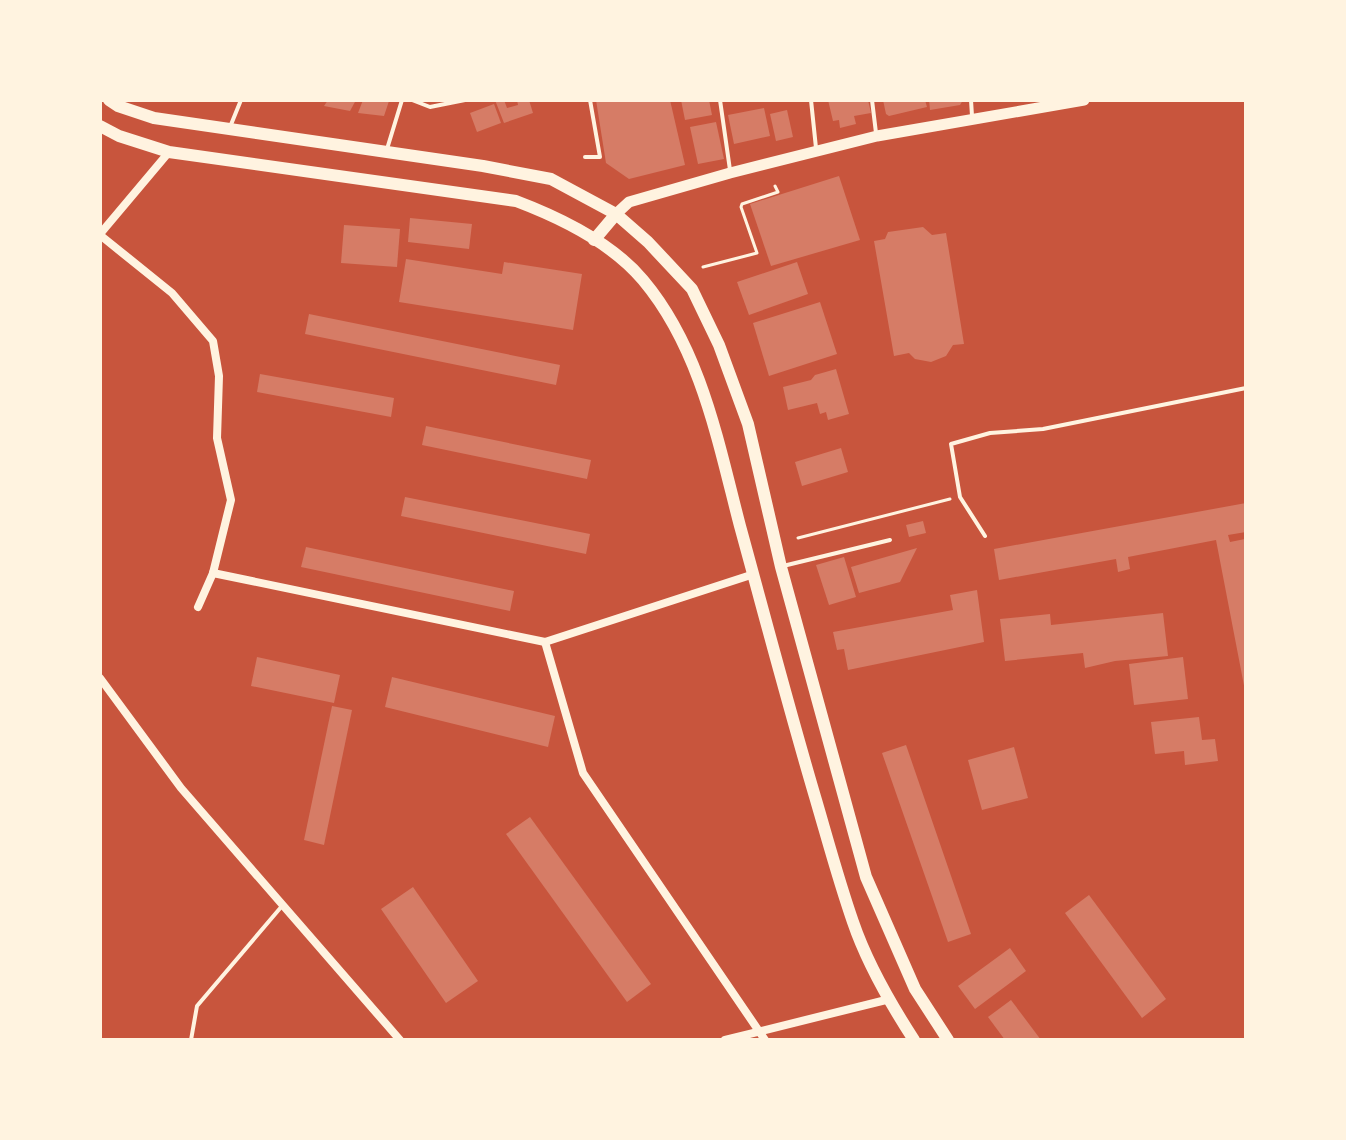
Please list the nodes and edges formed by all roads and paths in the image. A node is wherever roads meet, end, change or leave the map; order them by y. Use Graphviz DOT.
graph roads {
  1 [pos="109,100"];
  2 [pos="241,100"];
  3 [pos="402,100"];
  4 [pos="412,100"];
  5 [pos="465,100"];
  6 [pos="590,100"];
  7 [pos="720,100"];
  8 [pos="811,100"];
  9 [pos="872,100"];
  10 [pos="971,100"];
  11 [pos="1084,100"];
  12 [pos="973,119"];
  13 [pos="100,126"];
  14 [pos="229,131"];
  15 [pos="877,136"];
  16 [pos="817,150"];
  17 [pos="169,152"];
  18 [pos="386,152"];
  19 [pos="585,157"];
  20 [pos="730,173"];
  21 [pos="775,186"];
  22 [pos="616,214"];
  23 [pos="100,235"];
  24 [pos="594,240"];
  25 [pos="703,267"];
  26 [pos="1246,388"];
  27 [pos="949,499"];
  28 [pos="985,536"];
  29 [pos="798,538"];
  30 [pos="890,540"];
  31 [pos="781,567"];
  32 [pos="213,573"];
  33 [pos="754,574"];
  34 [pos="198,607"];
  35 [pos="545,642"];
  36 [pos="100,678"];
  37 [pos="283,905"];
  38 [pos="915,989"];
  39 [pos="890,999"];
  40 [pos="763,1036"];
  41 [pos="191,1040"];
  42 [pos="400,1040"];
  43 [pos="725,1040"];
  44 [pos="914,1040"];
  45 [pos="948,1040"];
  1 -- 14 [label="main road"];
  2 -- 14 [label="lane"];
  3 -- 18 [label="lane"];
  4 -- 5 [label="lane"];
  6 -- 19 [label="lane"];
  7 -- 20 [label="lane"];
  8 -- 16 [label="lane"];
  9 -- 15 [label="lane"];
  10 -- 12 [label="lane"];
  11 -- 12 [label="street"];
  12 -- 15 [label="street"];
  13 -- 17 [label="main road"];
  14 -- 18 [label="main road"];
  15 -- 16 [label="street"];
  16 -- 20 [label="street"];
  17 -- 23 [label="street"];
  17 -- 24 [label="main road"];
  18 -- 22 [label="main road"];
  20 -- 22 [label="street"];
  21 -- 25 [label="path"];
  22 -- 24 [label="main road"];
  22 -- 31 [label="main road"];
  23 -- 32 [label="street"];
  24 -- 33 [label="main road"];
  26 -- 28 [label="lane"];
  27 -- 29 [label="path"];
  30 -- 31 [label="lane"];
  31 -- 33 [label="main road"];
  31 -- 38 [label="main road"];
  32 -- 34 [label="street"];
  32 -- 35 [label="street"];
  33 -- 35 [label="street"];
  33 -- 39 [label="main road"];
  35 -- 40 [label="street"];
  36 -- 37 [label="street"];
  37 -- 41 [label="lane"];
  37 -- 42 [label="street"];
  38 -- 39 [label="main road"];
  38 -- 45 [label="main road"];
  39 -- 40 [label="street"];
  39 -- 44 [label="main road"];
  40 -- 43 [label="street"];
}
